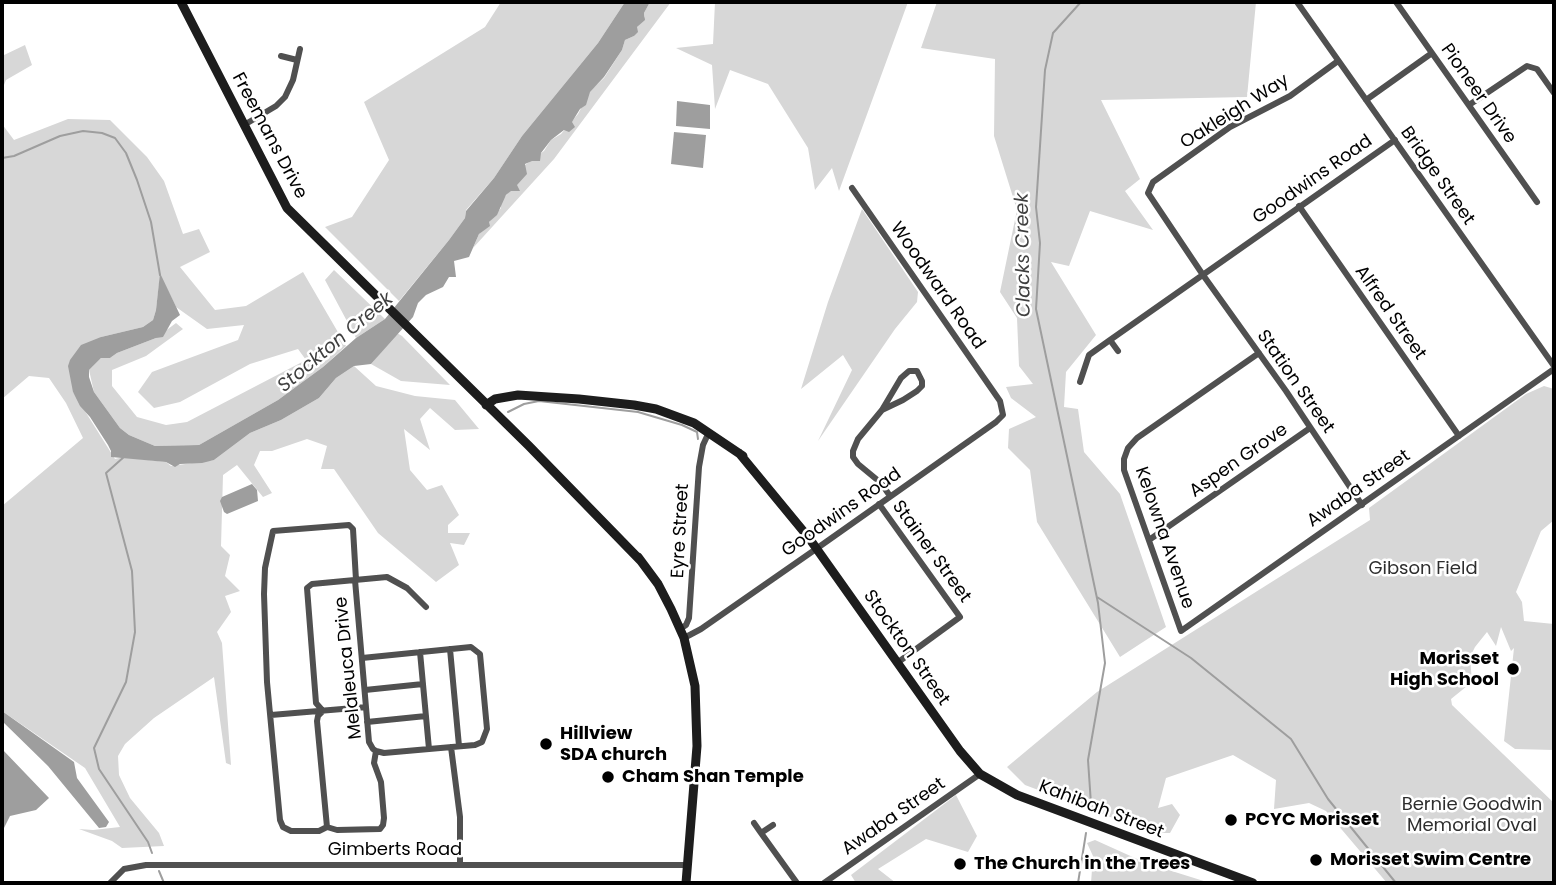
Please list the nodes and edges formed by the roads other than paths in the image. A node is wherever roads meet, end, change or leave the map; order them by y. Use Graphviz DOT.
graph roads {
  1 [pos="181,2"];
  2 [pos="1297,2"];
  3 [pos="1395,2"];
  4 [pos="300,49"];
  5 [pos="1432,53"];
  6 [pos="281,56"];
  7 [pos="297,60"];
  8 [pos="1338,61"];
  9 [pos="1554,93"];
  10 [pos="1366,100"];
  11 [pos="1469,105"];
  12 [pos="244,125"];
  13 [pos="1395,140"];
  14 [pos="852,188"];
  15 [pos="1149,189"];
  16 [pos="1536,202"];
  17 [pos="1299,206"];
  18 [pos="1203,275"];
  19 [pos="1110,340"];
  20 [pos="1118,351"];
  21 [pos="1259,353"];
  22 [pos="1554,368"];
  23 [pos="1080,382"];
  24 [pos="1000,401"];
  25 [pos="486,405"];
  26 [pos="882,410"];
  27 [pos="1310,428"];
  28 [pos="709,432"];
  29 [pos="1459,436"];
  30 [pos="890,496"];
  31 [pos="879,504"];
  32 [pos="1362,505"];
  33 [pos="1149,540"];
  34 [pos="816,549"];
  35 [pos="355,580"];
  36 [pos="426,607"];
  37 [pos="1181,631"];
  38 [pos="682,634"];
  39 [pos="450,649"];
  40 [pos="420,652"];
  41 [pos="362,658"];
  42 [pos="897,663"];
  43 [pos="423,684"];
  44 [pos="365,690"];
  45 [pos="366,708"];
  46 [pos="323,711"];
  47 [pos="271,715"];
  48 [pos="426,716"];
  49 [pos="367,722"];
  50 [pos="459,746"];
  51 [pos="451,747"];
  52 [pos="429,749"];
  53 [pos="376,751"];
  54 [pos="980,774"];
  55 [pos="754,823"];
  56 [pos="774,825"];
  57 [pos="327,827"];
  58 [pos="761,833"];
  59 [pos="460,864"];
  60 [pos="687,864"];
  61 [pos="1230,879"];
  62 [pos="110,883"];
  63 [pos="686,883"];
  64 [pos="797,883"];
  65 [pos="824,883"];
  66 [pos="1254,883"];
  1 -- 12 [label="main road, Freemans Drive"];
  2 -- 8 [label="street, Bridge Street"];
  3 -- 5 [label="street, Pioneer Drive"];
  4 -- 7 [label="street"];
  5 -- 10 [label="street"];
  5 -- 11 [label="street, Pioneer Drive"];
  6 -- 7 [label="street"];
  7 -- 12 [label="street"];
  8 -- 10 [label="street, Bridge Street"];
  8 -- 15 [label="street, Oakleigh Way"];
  9 -- 11 [label="street"];
  10 -- 13 [label="street, Bridge Street"];
  11 -- 16 [label="street, Pioneer Drive"];
  12 -- 25 [label="main road, Freemans Drive"];
  13 -- 17 [label="street, Goodwins Road"];
  13 -- 22 [label="street, Bridge Street"];
  14 -- 24 [label="street, Woodward Road"];
  15 -- 18 [label="street, Station Street"];
  17 -- 18 [label="street, Goodwins Road"];
  17 -- 29 [label="street, Alfred Street"];
  18 -- 19 [label="street, Goodwins Road"];
  18 -- 21 [label="street, Station Street"];
  19 -- 20 [label="street"];
  19 -- 23 [label="street, Goodwins Road"];
  21 -- 27 [label="street, Station Street"];
  21 -- 33 [label="street, Kelowna Avenue"];
  22 -- 29 [label="street, Awaba Street"];
  24 -- 30 [label="street, Goodwins Road"];
  25 -- 28 [label="main road, Stockton Street"];
  25 -- 38 [label="main road, Freemans Drive"];
  26 -- 26 [label="street"];
  26 -- 30 [label="street"];
  27 -- 32 [label="street, Station Street"];
  27 -- 33 [label="street, Aspen Grove"];
  28 -- 34 [label="main road, Stockton Street"];
  28 -- 38 [label="street, Eyre Street"];
  29 -- 32 [label="street, Awaba Street"];
  30 -- 31 [label="street, Goodwins Road"];
  31 -- 34 [label="street, Goodwins Road"];
  31 -- 42 [label="street, Stainer Street"];
  32 -- 37 [label="street, Awaba Street"];
  33 -- 37 [label="street, Kelowna Avenue"];
  34 -- 38 [label="street, Goodwins Road"];
  34 -- 42 [label="main road, Stockton Street"];
  35 -- 36 [label="street"];
  35 -- 41 [label="street, Melaleuca Drive"];
  35 -- 46 [label="street"];
  35 -- 47 [label="street, Melaleuca Drive"];
  38 -- 60 [label="main road, Freemans Drive"];
  39 -- 40 [label="street"];
  39 -- 50 [label="street"];
  39 -- 50 [label="street"];
  40 -- 41 [label="street"];
  40 -- 43 [label="street"];
  41 -- 44 [label="street, Melaleuca Drive"];
  42 -- 54 [label="main road, Stockton Street"];
  43 -- 44 [label="street"];
  43 -- 48 [label="street"];
  44 -- 45 [label="street, Melaleuca Drive"];
  45 -- 46 [label="street"];
  45 -- 49 [label="street, Melaleuca Drive"];
  46 -- 47 [label="street"];
  46 -- 57 [label="street"];
  47 -- 57 [label="street"];
  48 -- 49 [label="street"];
  48 -- 52 [label="street"];
  49 -- 53 [label="street, Melaleuca Drive"];
  50 -- 51 [label="street"];
  51 -- 52 [label="street"];
  51 -- 59 [label="street"];
  52 -- 53 [label="street"];
  53 -- 57 [label="street, Melaleuca Drive"];
  54 -- 61 [label="main road, Kahibah Street"];
  54 -- 65 [label="street, Awaba Street"];
  55 -- 58 [label="street"];
  56 -- 58 [label="street"];
  58 -- 64 [label="street"];
  59 -- 60 [label="street, Gimberts Road"];
  59 -- 62 [label="street, Gimberts Road"];
  60 -- 63 [label="main road, Freemans Drive"];
  61 -- 66 [label="main road, Kahibah Street"];
}
